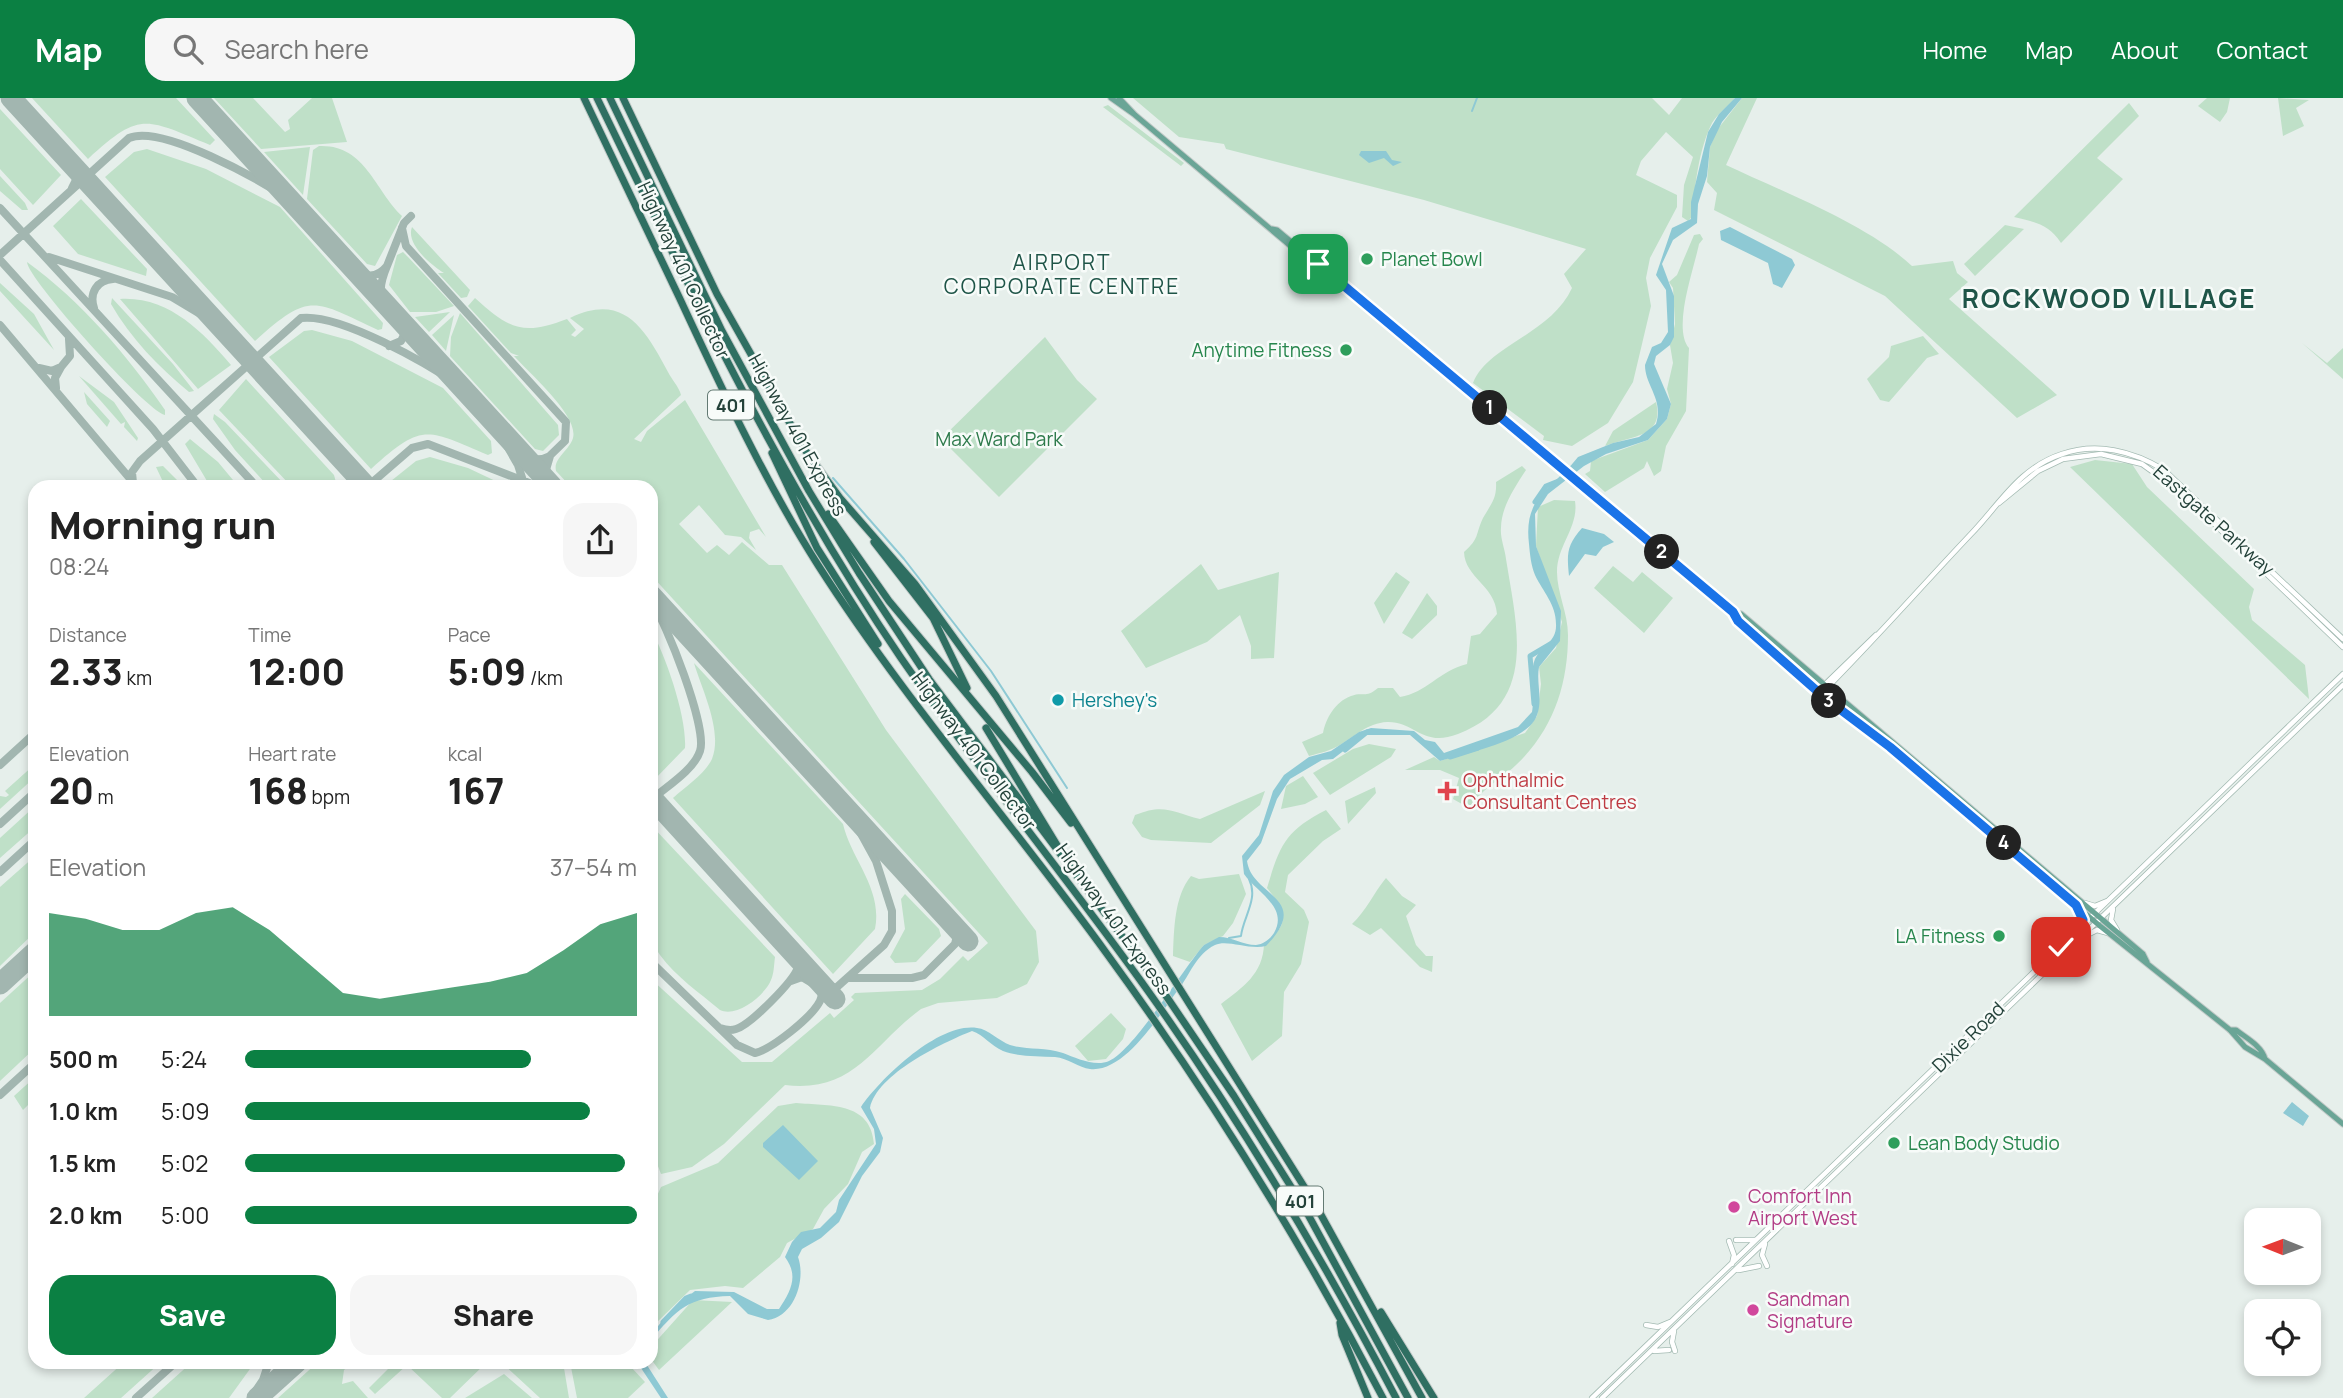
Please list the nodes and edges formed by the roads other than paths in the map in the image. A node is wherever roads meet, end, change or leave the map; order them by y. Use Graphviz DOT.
graph roads {
  1 [pos="584,98"];
  2 [pos="597,98"];
  3 [pos="610,98"];
  4 [pos="623,98"];
  5 [pos="1111,98"];
  6 [pos="1119,98"];
  7 [pos="1135,115"];
  8 [pos="768,439"];
  9 [pos="799,471"];
  10 [pos="1999,503"];
  11 [pos="861,524"];
  12 [pos="1733,612"];
  13 [pos="2343,639"];
  14 [pos="2343,647"];
  15 [pos="2343,674"];
  16 [pos="2343,685"];
  17 [pos="1825,687"];
  18 [pos="967,688"];
  19 [pos="911,693"];
  20 [pos="1817,695"];
  21 [pos="986,728"];
  22 [pos="1065,860"];
  23 [pos="1099,860"];
  24 [pos="2113,897"];
  25 [pos="2084,903"];
  26 [pos="2076,905"];
  27 [pos="2114,906"];
  28 [pos="2096,918"];
  29 [pos="2077,932"];
  30 [pos="2109,933"];
  31 [pos="2120,933"];
  32 [pos="2077,941"];
  33 [pos="2049,958"];
  34 [pos="2147,962"];
  35 [pos="2054,964"];
  36 [pos="1995,1011"];
  37 [pos="2000,1016"];
  38 [pos="2343,1124"];
  39 [pos="1756,1240"];
  40 [pos="1765,1243"];
  41 [pos="1732,1264"];
  42 [pos="1759,1266"];
  43 [pos="1767,1266"];
  44 [pos="1738,1270"];
  45 [pos="1358,1278"];
  46 [pos="1340,1319"];
  47 [pos="1673,1320"];
  48 [pos="1646,1325"];
  49 [pos="1675,1329"];
  50 [pos="1650,1352"];
  51 [pos="1368,1398"];
  52 [pos="1382,1398"];
  53 [pos="1396,1398"];
  54 [pos="1408,1398"];
  55 [pos="1422,1398"];
  56 [pos="1434,1398"];
  57 [pos="1592,1398"];
  58 [pos="1602,1398"];
  1 -- 19 [label="highway, Highway 401 Collector / 401"];
  2 -- 8 [label="highway, Highway 401 Express / 401"];
  3 -- 9 [label="highway, Highway 401 Express / 401"];
  4 -- 11 [label="highway, Highway 401 Collector / 401"];
  5 -- 7 [label="main road"];
  6 -- 7 [label="main road"];
  7 -- 12 [label="main road"];
  8 -- 19 [label="highway"];
  8 -- 53 [label="highway, Highway 401 Express / 401"];
  9 -- 22 [label="highway, Highway 401 Express / 401"];
  9 -- 23 [label="highway"];
  10 -- 13 [label="main road, Eastgate Parkway"];
  10 -- 14 [label="main road, Eastgate Parkway"];
  10 -- 17 [label="main road, Eastgate Parkway"];
  11 -- 18 [label="highway"];
  11 -- 23 [label="highway, Highway 401 Collector"];
  12 -- 17 [label="main road"];
  12 -- 20 [label="main road"];
  15 -- 24 [label="main road, Dixie Road"];
  16 -- 27 [label="main road, Dixie Road"];
  17 -- 20 [label="main road, Eastgate Parkway"];
  17 -- 25 [label="main road"];
  19 -- 46 [label="highway, Highway 401 Collector / 401"];
  20 -- 26 [label="main road"];
  21 -- 22 [label="highway"];
  22 -- 54 [label="highway, Highway 401 Express / 401"];
  23 -- 45 [label="highway, Highway 401 Collector / 401"];
  24 -- 25 [label="main road"];
  24 -- 28 [label="main road, Dixie Road"];
  25 -- 28 [label="main road"];
  26 -- 28 [label="main road"];
  26 -- 29 [label="main road"];
  27 -- 28 [label="main road, Dixie Road"];
  27 -- 31 [label="main road"];
  28 -- 29 [label="main road, Dixie Road"];
  28 -- 30 [label="main road"];
  28 -- 31 [label="main road"];
  28 -- 32 [label="main road, Dixie Road"];
  29 -- 33 [label="main road, Dixie Road"];
  30 -- 32 [label="main road"];
  30 -- 34 [label="main road"];
  31 -- 34 [label="main road"];
  32 -- 35 [label="main road, Dixie Road"];
  33 -- 35 [label="main road"];
  33 -- 36 [label="main road, Dixie Road"];
  34 -- 38 [label="main road"];
  35 -- 37 [label="main road, Dixie Road"];
  36 -- 37 [label="main road"];
  36 -- 39 [label="main road, Dixie Road"];
  37 -- 40 [label="main road, Dixie Road"];
  39 -- 41 [label="main road, Dixie Road"];
  39 -- 41 [label="main road"];
  40 -- 43 [label="main road"];
  40 -- 44 [label="main road, Dixie Road"];
  41 -- 47 [label="main road, Dixie Road"];
  42 -- 44 [label="main road"];
  44 -- 49 [label="main road, Dixie Road"];
  45 -- 55 [label="highway, Highway 401 Collector / 401"];
  45 -- 56 [label="highway"];
  46 -- 51 [label="highway"];
  46 -- 52 [label="highway, Highway 401 Collector / 401"];
  47 -- 48 [label="main road"];
  47 -- 57 [label="main road, Dixie Road"];
  49 -- 50 [label="main road, Dixie Road"];
  49 -- 50 [label="main road"];
  50 -- 58 [label="main road, Dixie Road"];
}
